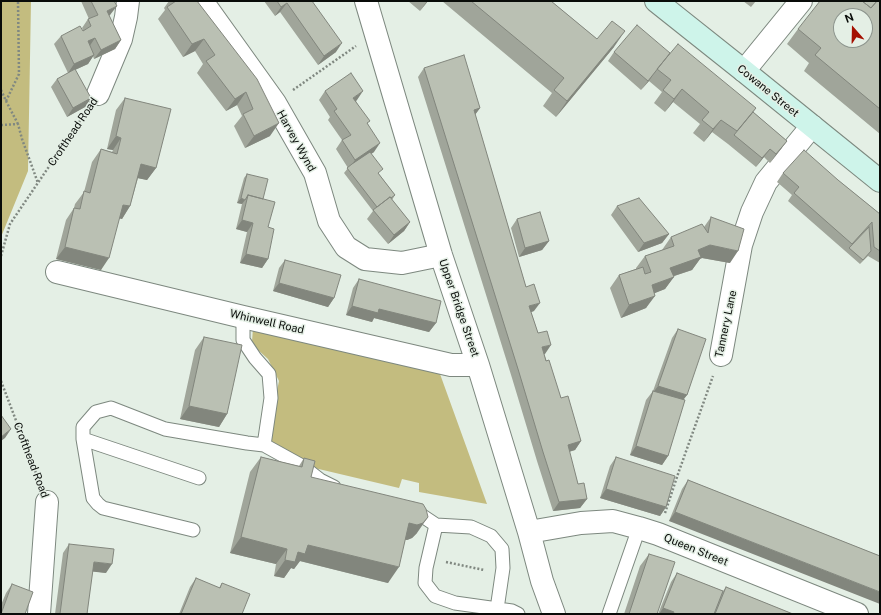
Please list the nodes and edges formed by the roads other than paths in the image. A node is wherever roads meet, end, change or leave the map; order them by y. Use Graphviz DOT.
graph roads {
  1 [pos="128,1"];
  2 [pos="202,1"];
  3 [pos="366,1"];
  4 [pos="656,1"];
  5 [pos="801,1"];
  6 [pos="744,71"];
  7 [pos="98,94"];
  8 [pos="812,126"];
  9 [pos="880,181"];
  10 [pos="441,255"];
  11 [pos="57,272"];
  12 [pos="243,317"];
  13 [pos="721,355"];
  14 [pos="478,365"];
  15 [pos="83,439"];
  16 [pos="264,444"];
  17 [pos="199,478"];
  18 [pos="348,492"];
  19 [pos="47,502"];
  20 [pos="399,503"];
  21 [pos="436,525"];
  22 [pos="193,530"];
  23 [pos="649,531"];
  24 [pos="529,532"];
  25 [pos="497,609"];
  26 [pos="39,614"];
  27 [pos="518,614"];
  28 [pos="554,614"];
  29 [pos="609,614"];
  30 [pos="857,614"];
  1 -- 7 [label="street, Crofthead Road"];
  2 -- 10 [label="street, Harvey Wynd"];
  3 -- 10 [label="street, Upper Bridge Street"];
  4 -- 6 [label="main road, Cowane Street"];
  5 -- 6 [label="street"];
  6 -- 8 [label="main road, Cowane Street"];
  8 -- 9 [label="main road, Cowane Street"];
  8 -- 13 [label="street, Tannery Lane"];
  10 -- 14 [label="street, Upper Bridge Street"];
  11 -- 12 [label="street, Whinwell Road"];
  12 -- 14 [label="street, Whinwell Road"];
  12 -- 16 [label="lane"];
  14 -- 24 [label="street, Upper Bridge Street"];
  15 -- 16 [label="lane"];
  15 -- 17 [label="lane"];
  15 -- 22 [label="lane"];
  16 -- 18 [label="lane"];
  19 -- 26 [label="street, Crofthead Road"];
  20 -- 21 [label="lane"];
  21 -- 25 [label="lane"];
  21 -- 25 [label="lane"];
  23 -- 24 [label="street, Queen Street"];
  23 -- 29 [label="lane"];
  23 -- 30 [label="street, Queen Street"];
  24 -- 28 [label="street, Upper Bridge Street"];
  25 -- 27 [label="lane"];
}
